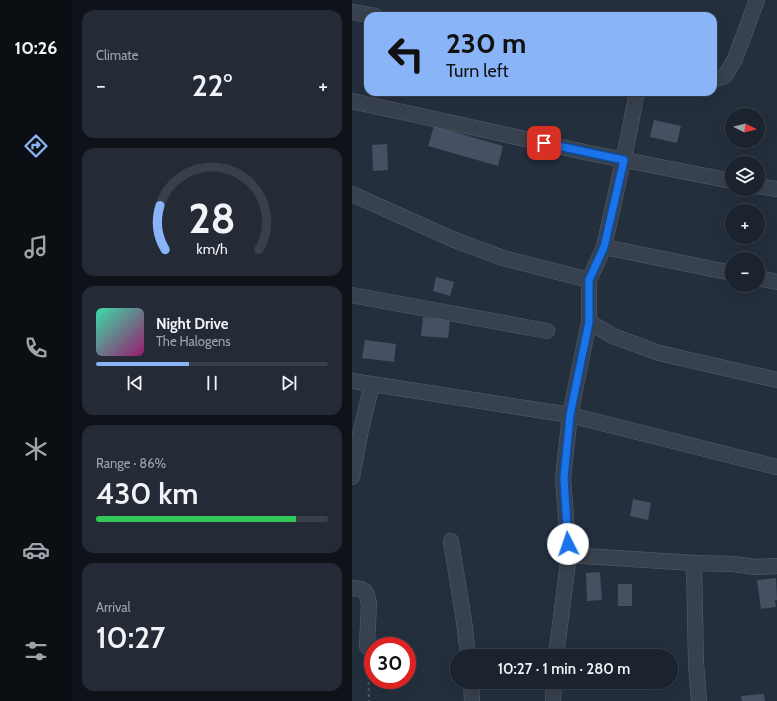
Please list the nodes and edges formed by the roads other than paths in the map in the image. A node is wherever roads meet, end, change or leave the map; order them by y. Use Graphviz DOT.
graph roads {
  1 [pos="757,0"];
  2 [pos="352,12"];
  3 [pos="364,14"];
  4 [pos="717,79"];
  5 [pos="636,96"];
  6 [pos="352,101"];
  7 [pos="624,160"];
  8 [pos="725,180"];
  9 [pos="765,187"];
  10 [pos="777,189"];
  11 [pos="352,194"];
  12 [pos="604,247"];
  13 [pos="725,272"];
  14 [pos="765,279"];
  15 [pos="589,280"];
  16 [pos="777,282"];
  17 [pos="352,295"];
  18 [pos="589,322"];
  19 [pos="547,332"];
  20 [pos="777,380"];
  21 [pos="352,381"];
  22 [pos="372,384"];
  23 [pos="570,415"];
  24 [pos="777,467"];
  25 [pos="352,477"];
  26 [pos="452,541"];
  27 [pos="568,555"];
  28 [pos="694,563"];
  29 [pos="777,566"];
  30 [pos="352,588"];
  31 [pos="367,637"];
  32 [pos="467,649"];
  33 [pos="557,649"];
  34 [pos="471,689"];
  35 [pos="554,689"];
  36 [pos="472,701"];
  37 [pos="553,701"];
  38 [pos="699,701"];
  1 -- 4 [label="street"];
  2 -- 3 [label="street"];
  5 -- 7 [label="street"];
  6 -- 7 [label="street"];
  7 -- 8 [label="street"];
  7 -- 12 [label="street"];
  9 -- 10 [label="street"];
  11 -- 15 [label="street"];
  12 -- 13 [label="street"];
  12 -- 15 [label="street"];
  14 -- 16 [label="street"];
  15 -- 18 [label="street"];
  17 -- 19 [label="street"];
  18 -- 20 [label="street"];
  18 -- 23 [label="street"];
  21 -- 22 [label="street"];
  22 -- 23 [label="street"];
  22 -- 25 [label="street"];
  23 -- 24 [label="street"];
  23 -- 27 [label="street"];
  26 -- 32 [label="street"];
  27 -- 28 [label="street"];
  27 -- 33 [label="street"];
  28 -- 29 [label="street"];
  28 -- 38 [label="street"];
  30 -- 31 [label="street"];
  34 -- 36 [label="street"];
  35 -- 37 [label="street"];
}
